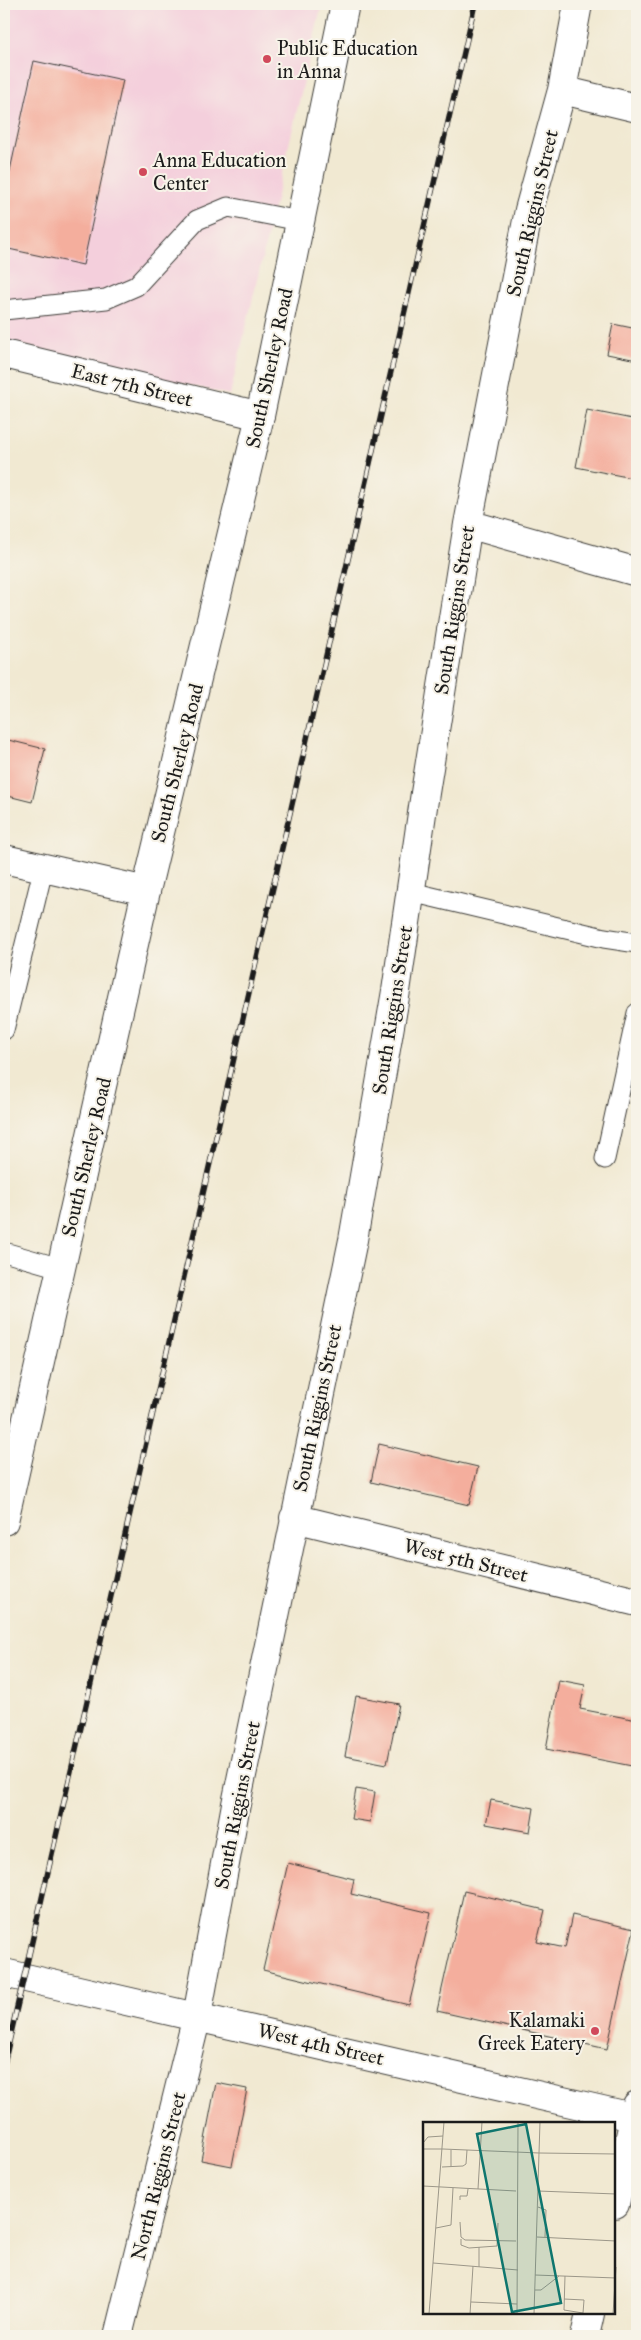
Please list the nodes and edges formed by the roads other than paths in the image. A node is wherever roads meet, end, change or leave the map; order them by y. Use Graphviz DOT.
graph roads {
  1 [pos="345,4"];
  2 [pos="578,4"];
  3 [pos="562,90"];
  4 [pos="637,108"];
  5 [pos="300,221"];
  6 [pos="4,310"];
  7 [pos="4,354"];
  8 [pos="260,416"];
  9 [pos="468,524"];
  10 [pos="637,572"];
  11 [pos="4,860"];
  12 [pos="43,870"];
  13 [pos="146,891"];
  14 [pos="410,892"];
  15 [pos="637,943"];
  16 [pos="637,1013"];
  17 [pos="4,1030"];
  18 [pos="605,1160"];
  19 [pos="4,1252"];
  20 [pos="60,1268"];
  21 [pos="10,1462"];
  22 [pos="294,1518"];
  23 [pos="4,1521"];
  24 [pos="637,1602"];
  25 [pos="4,1973"];
  26 [pos="197,2016"];
  27 [pos="636,2113"];
  28 [pos="616,2200"];
  29 [pos="590,2315"];
  30 [pos="118,2336"];
  31 [pos="585,2336"];
  1 -- 5 [label="street, South Sherley Road"];
  2 -- 3 [label="street, South Riggins Street"];
  3 -- 4 [label="street"];
  3 -- 9 [label="street, South Riggins Street"];
  5 -- 6 [label="lane"];
  5 -- 8 [label="street, South Sherley Road"];
  7 -- 8 [label="street, East 7th Street"];
  8 -- 13 [label="street, South Sherley Road"];
  9 -- 10 [label="street"];
  9 -- 14 [label="street, South Riggins Street"];
  11 -- 12 [label="street"];
  12 -- 13 [label="street"];
  12 -- 17 [label="lane"];
  13 -- 20 [label="street, South Sherley Road"];
  14 -- 15 [label="lane"];
  14 -- 22 [label="street, South Riggins Street"];
  16 -- 18 [label="lane"];
  19 -- 20 [label="lane"];
  20 -- 21 [label="street, South Sherley Road"];
  21 -- 23 [label="street, South Sherley Road"];
  22 -- 24 [label="street, West 5th Street"];
  22 -- 26 [label="street, South Riggins Street"];
  25 -- 26 [label="street, West 4th Street"];
  26 -- 27 [label="street, West 4th Street"];
  26 -- 30 [label="street, North Riggins Street"];
  27 -- 28 [label="street"];
  29 -- 31 [label="street"];
}
